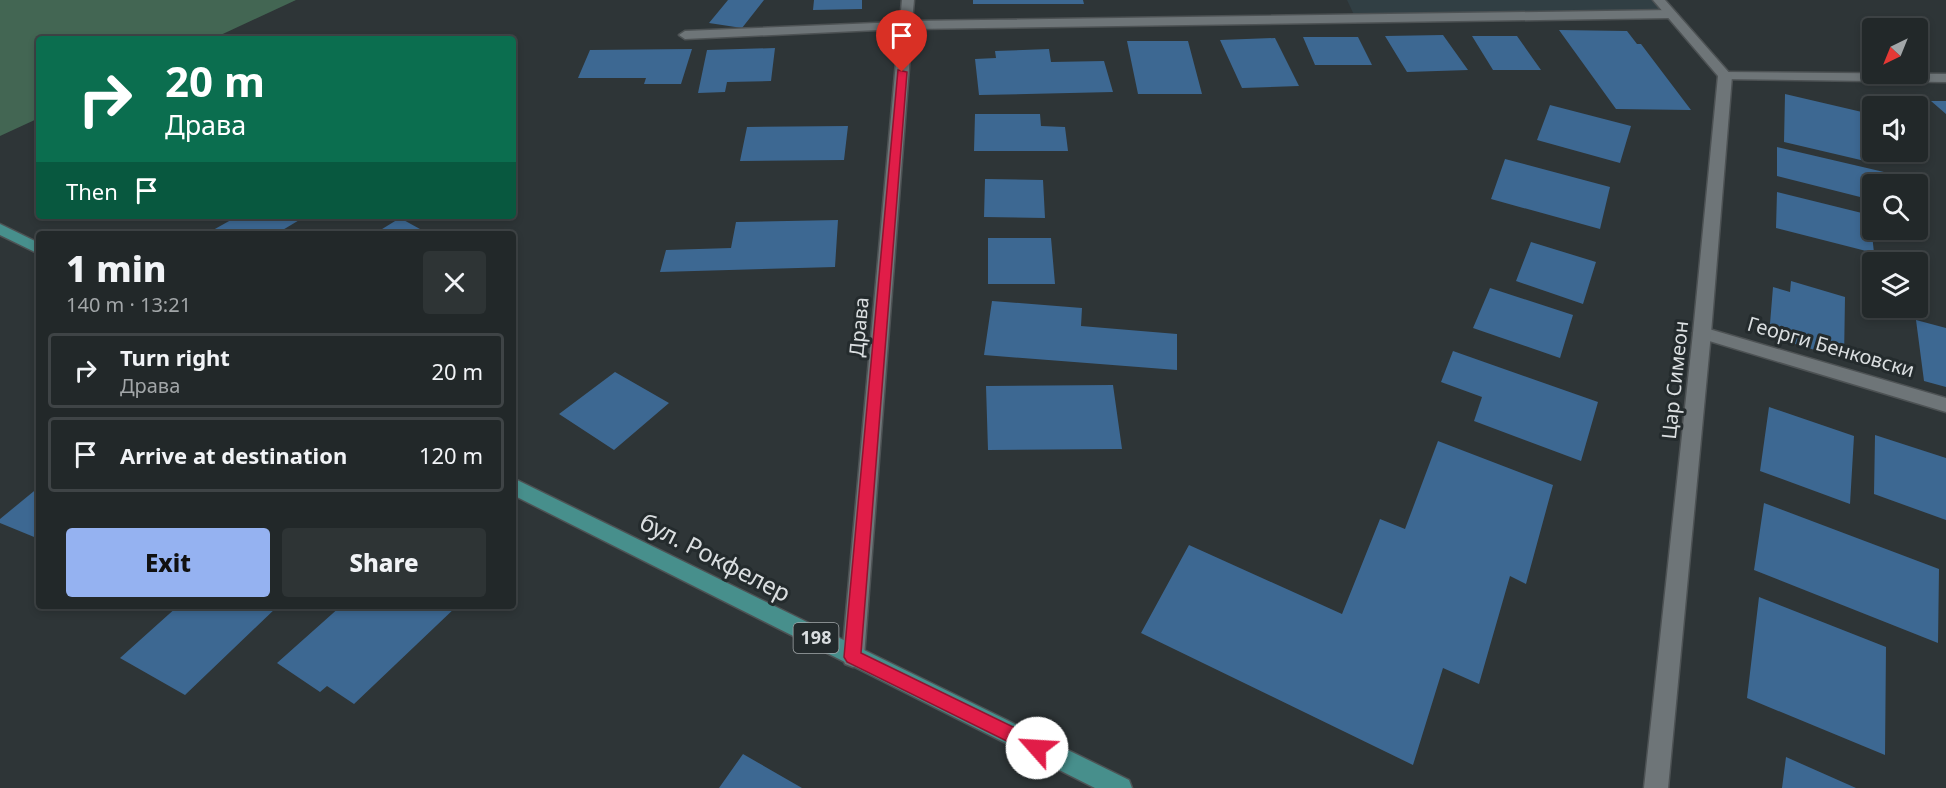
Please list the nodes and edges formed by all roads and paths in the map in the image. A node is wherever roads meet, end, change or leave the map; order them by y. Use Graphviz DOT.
graph roads {
  1 [pos="908,0"];
  2 [pos="1659,0"];
  3 [pos="1671,14"];
  4 [pos="906,25"];
  5 [pos="684,35"];
  6 [pos="1725,76"];
  7 [pos="1946,78"];
  8 [pos="0,229"];
  9 [pos="36,247"];
  10 [pos="1702,333"];
  11 [pos="1946,405"];
  12 [pos="516,488"];
  13 [pos="853,657"];
  14 [pos="1119,788"];
  15 [pos="1656,788"];
  1 -- 4 [label="street, Драва"];
  2 -- 3 [label="street"];
  3 -- 4 [label="street"];
  3 -- 6 [label="street"];
  4 -- 5 [label="street"];
  4 -- 13 [label="street, Драва"];
  6 -- 7 [label="street"];
  6 -- 10 [label="street, Цар Симеон"];
  8 -- 9 [label="main road"];
  10 -- 11 [label="street, Георги Бенковски"];
  10 -- 15 [label="street, Цар Симеон"];
  12 -- 13 [label="main road, бул. Рокфелер / 198"];
  13 -- 14 [label="main road, бул. Рокфелер / 198"];
}
